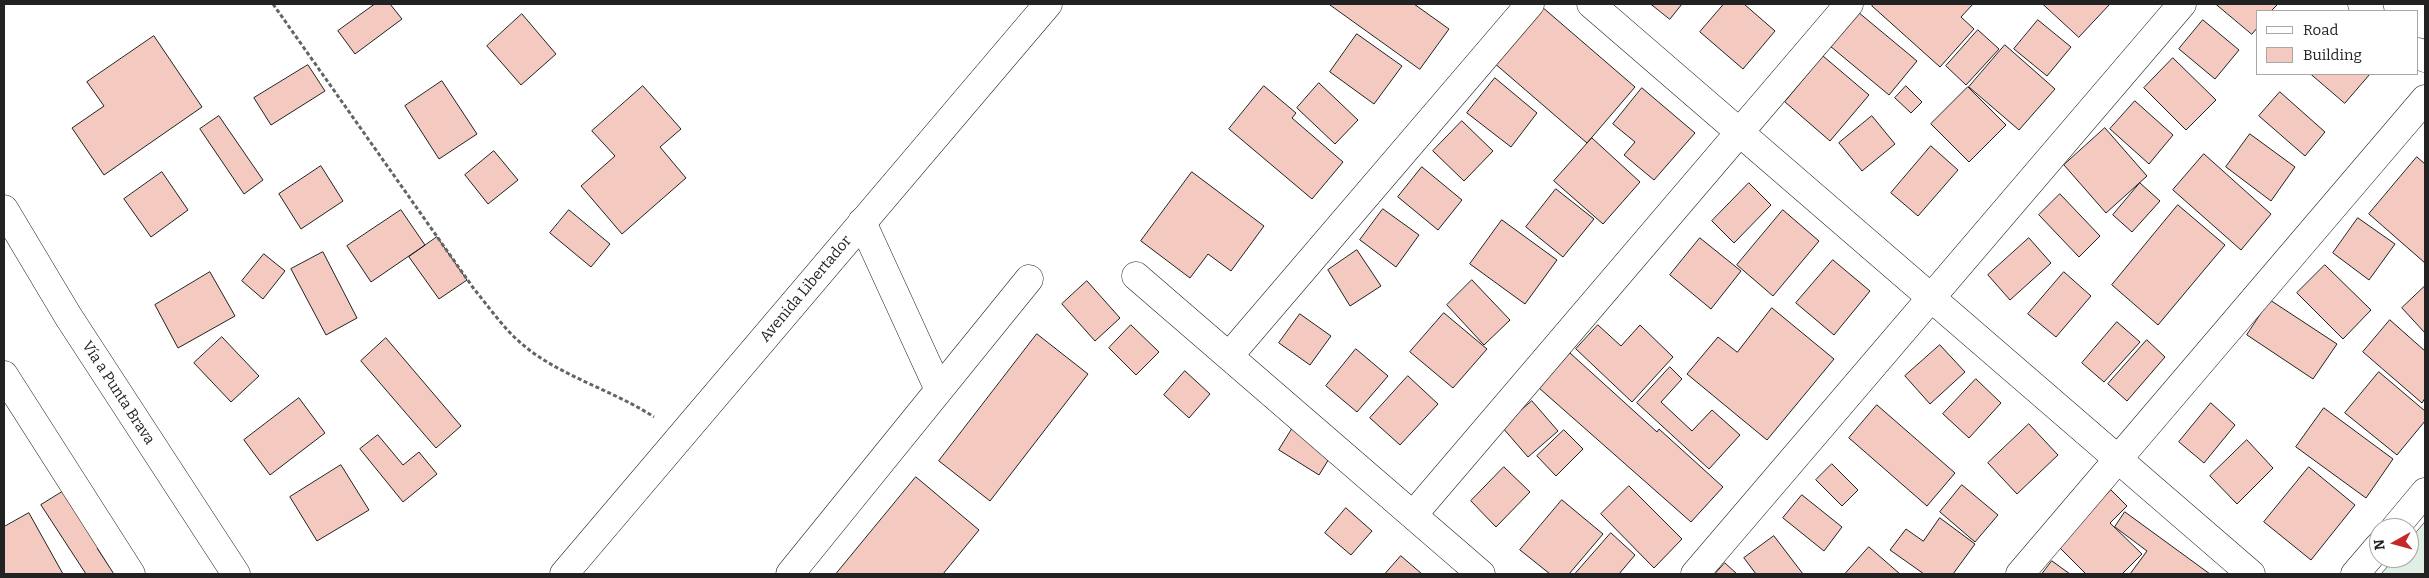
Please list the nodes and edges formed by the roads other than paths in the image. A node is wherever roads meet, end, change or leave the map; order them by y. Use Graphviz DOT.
graph roads {
  1 [pos="1048,4"];
  2 [pos="1530,4"];
  3 [pos="1591,4"];
  4 [pos="1849,4"];
  5 [pos="2182,4"];
  6 [pos="2425,99"];
  7 [pos="1740,132"];
  8 [pos="4,209"];
  9 [pos="862,222"];
  10 [pos="1136,276"];
  11 [pos="1029,279"];
  12 [pos="1931,298"];
  13 [pos="1229,356"];
  14 [pos="4,376"];
  15 [pos="939,390"];
  16 [pos="2118,459"];
  17 [pos="2425,492"];
  18 [pos="1413,515"];
  19 [pos="2403,518"];
  20 [pos="2369,558"];
  21 [pos="131,574"];
  22 [pos="236,574"];
  23 [pos="564,574"];
  24 [pos="790,574"];
  25 [pos="1481,574"];
  26 [pos="1695,574"];
  27 [pos="2020,574"];
  28 [pos="2251,574"];
  29 [pos="2355,574"];
  1 -- 9 [label="main road, Avenida Libertador"];
  2 -- 13 [label="main road"];
  3 -- 7 [label="main road"];
  4 -- 7 [label="main road"];
  5 -- 12 [label="main road"];
  6 -- 16 [label="main road"];
  7 -- 12 [label="main road"];
  7 -- 18 [label="main road"];
  8 -- 22 [label="main road, Vía a Punta Brava"];
  9 -- 15 [label="main road"];
  9 -- 23 [label="main road, Avenida Libertador"];
  10 -- 13 [label="main road"];
  11 -- 15 [label="main road"];
  12 -- 16 [label="main road"];
  12 -- 26 [label="main road"];
  13 -- 18 [label="main road"];
  14 -- 21 [label="main road"];
  15 -- 24 [label="main road"];
  16 -- 27 [label="main road"];
  16 -- 28 [label="main road"];
  17 -- 19 [label="main road"];
  18 -- 25 [label="main road"];
  20 -- 29 [label="main road"];
}
